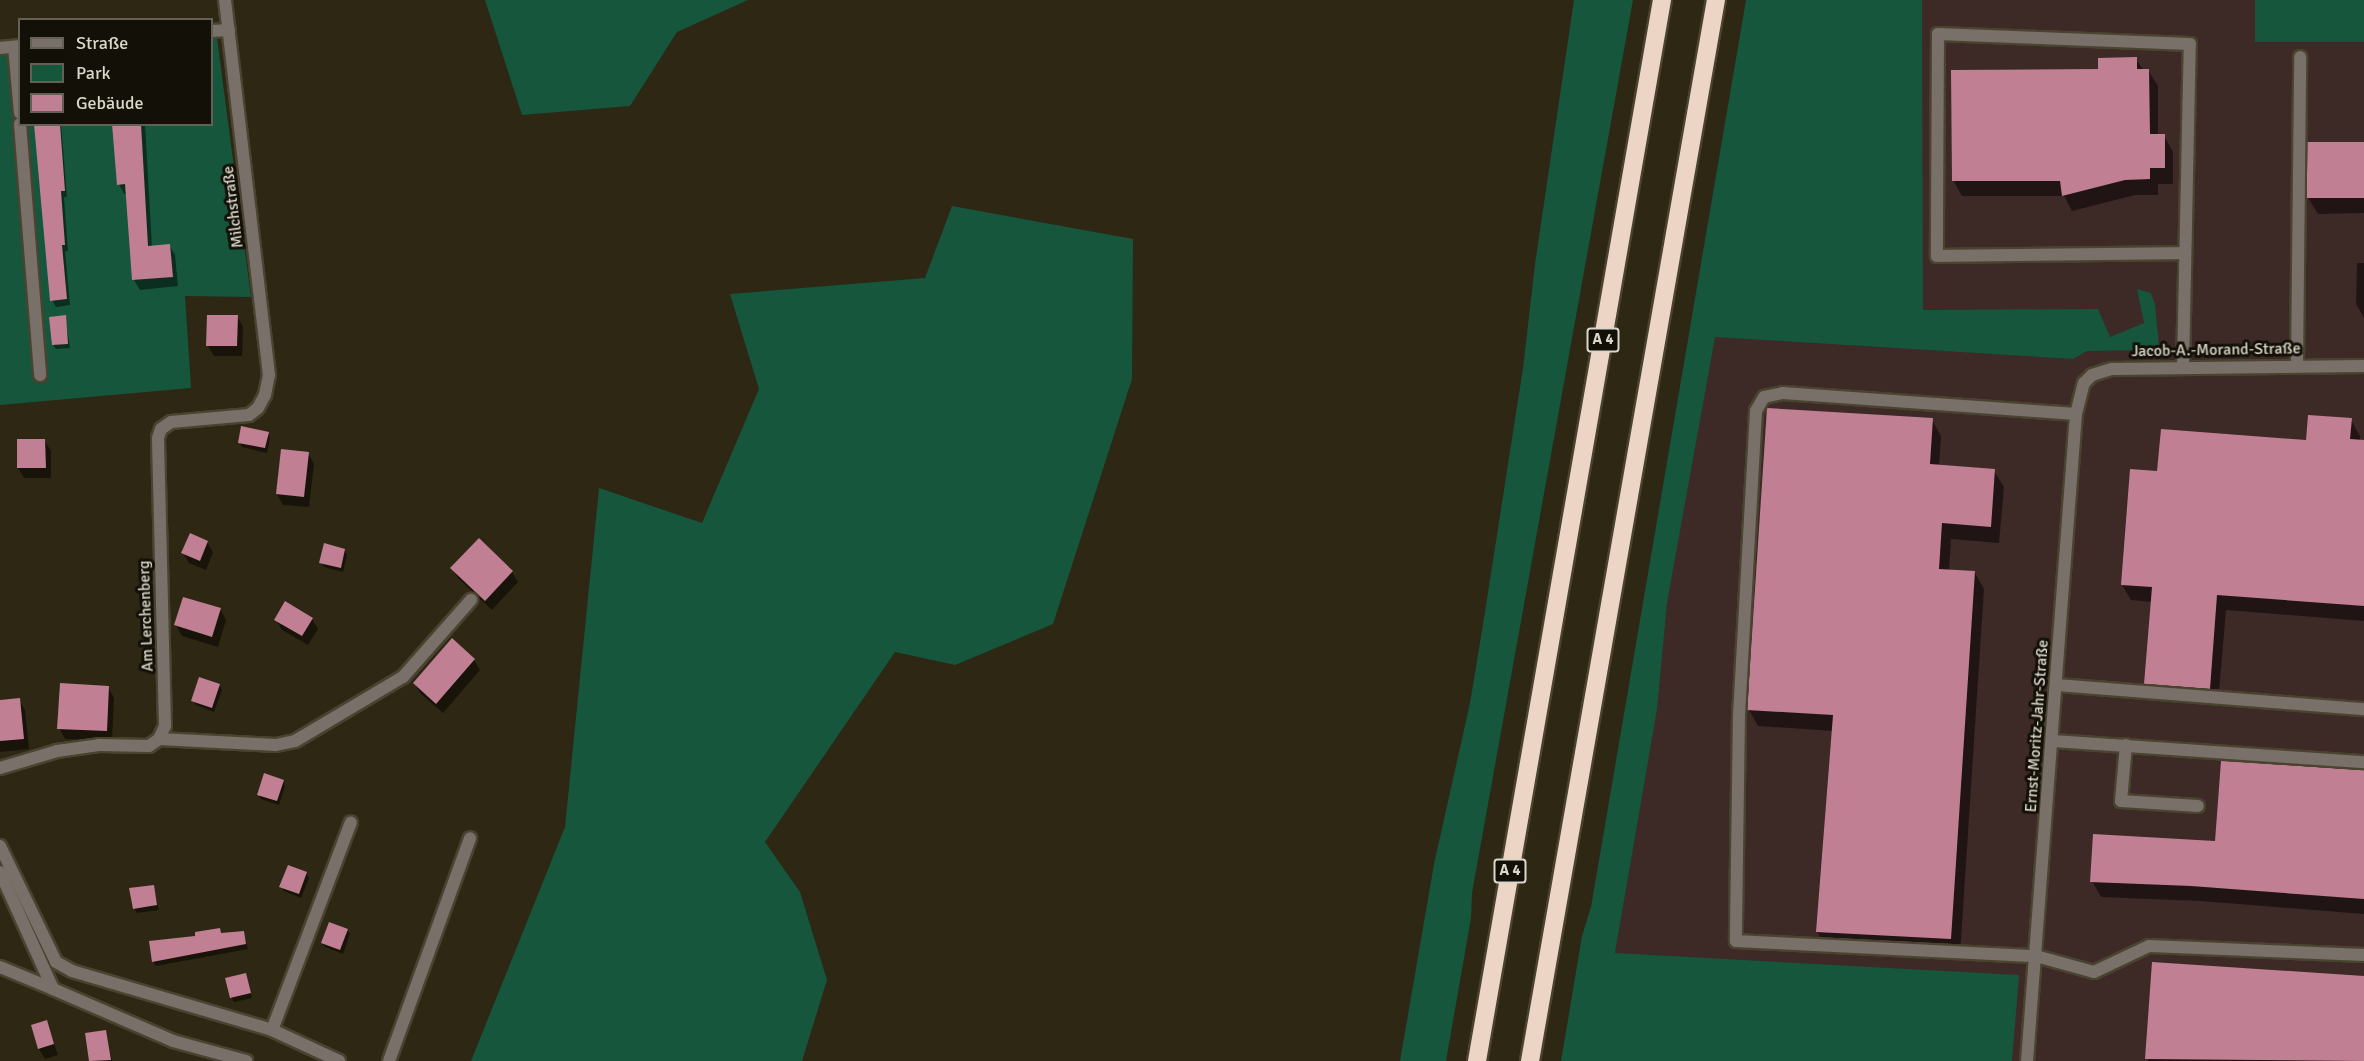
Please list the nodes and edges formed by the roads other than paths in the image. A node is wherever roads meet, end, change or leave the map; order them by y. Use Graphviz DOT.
graph roads {
  1 [pos="225,0"];
  2 [pos="1662,0"];
  3 [pos="1716,0"];
  4 [pos="229,30"];
  5 [pos="213,31"];
  6 [pos="17,46"];
  7 [pos="0,48"];
  8 [pos="2300,57"];
  9 [pos="18,68"];
  10 [pos="20,126"];
  11 [pos="2185,253"];
  12 [pos="2297,365"];
  13 [pos="2183,366"];
  14 [pos="2364,366"];
  15 [pos="40,375"];
  16 [pos="2081,393"];
  17 [pos="258,408"];
  18 [pos="2076,414"];
  19 [pos="471,600"];
  20 [pos="2057,685"];
  21 [pos="2364,709"];
  22 [pos="159,739"];
  23 [pos="2053,741"];
  24 [pos="2126,745"];
  25 [pos="2364,762"];
  26 [pos="0,768"];
  27 [pos="2198,806"];
  28 [pos="351,822"];
  29 [pos="470,838"];
  30 [pos="0,846"];
  31 [pos="0,872"];
  32 [pos="2364,955"];
  33 [pos="2036,956"];
  34 [pos="0,966"];
  35 [pos="53,989"];
  36 [pos="272,1030"];
  37 [pos="246,1061"];
  38 [pos="339,1061"];
  39 [pos="389,1061"];
  40 [pos="1477,1061"];
  41 [pos="1530,1061"];
  42 [pos="2027,1061"];
  1 -- 4 [label="street, Milchstraße"];
  2 -- 40 [label="highway, A 4"];
  3 -- 41 [label="highway"];
  4 -- 5 [label="street"];
  4 -- 17 [label="street, Milchstraße"];
  6 -- 7 [label="street"];
  6 -- 9 [label="street"];
  8 -- 12 [label="street"];
  10 -- 15 [label="street"];
  11 -- 11 [label="street"];
  11 -- 13 [label="street"];
  12 -- 13 [label="street, Jacob-A.-Morand-Straße"];
  12 -- 14 [label="street, Jacob-A.-Morand-Straße"];
  13 -- 16 [label="street, Jacob-A.-Morand-Straße"];
  16 -- 18 [label="street, Ernst-Moritz-Jahr-Straße"];
  17 -- 22 [label="street, Am Lerchenberg"];
  18 -- 20 [label="street, Ernst-Moritz-Jahr-Straße"];
  18 -- 33 [label="street"];
  19 -- 22 [label="street"];
  20 -- 21 [label="street"];
  20 -- 23 [label="street, Ernst-Moritz-Jahr-Straße"];
  22 -- 26 [label="street"];
  23 -- 24 [label="street"];
  23 -- 33 [label="street, Ernst-Moritz-Jahr-Straße"];
  24 -- 25 [label="street"];
  24 -- 27 [label="street"];
  28 -- 36 [label="street"];
  29 -- 39 [label="street"];
  30 -- 36 [label="street"];
  31 -- 35 [label="street"];
  32 -- 33 [label="street"];
  33 -- 42 [label="street, Ernst-Moritz-Jahr-Straße"];
  34 -- 35 [label="street"];
  35 -- 37 [label="street"];
  36 -- 38 [label="street"];
}
